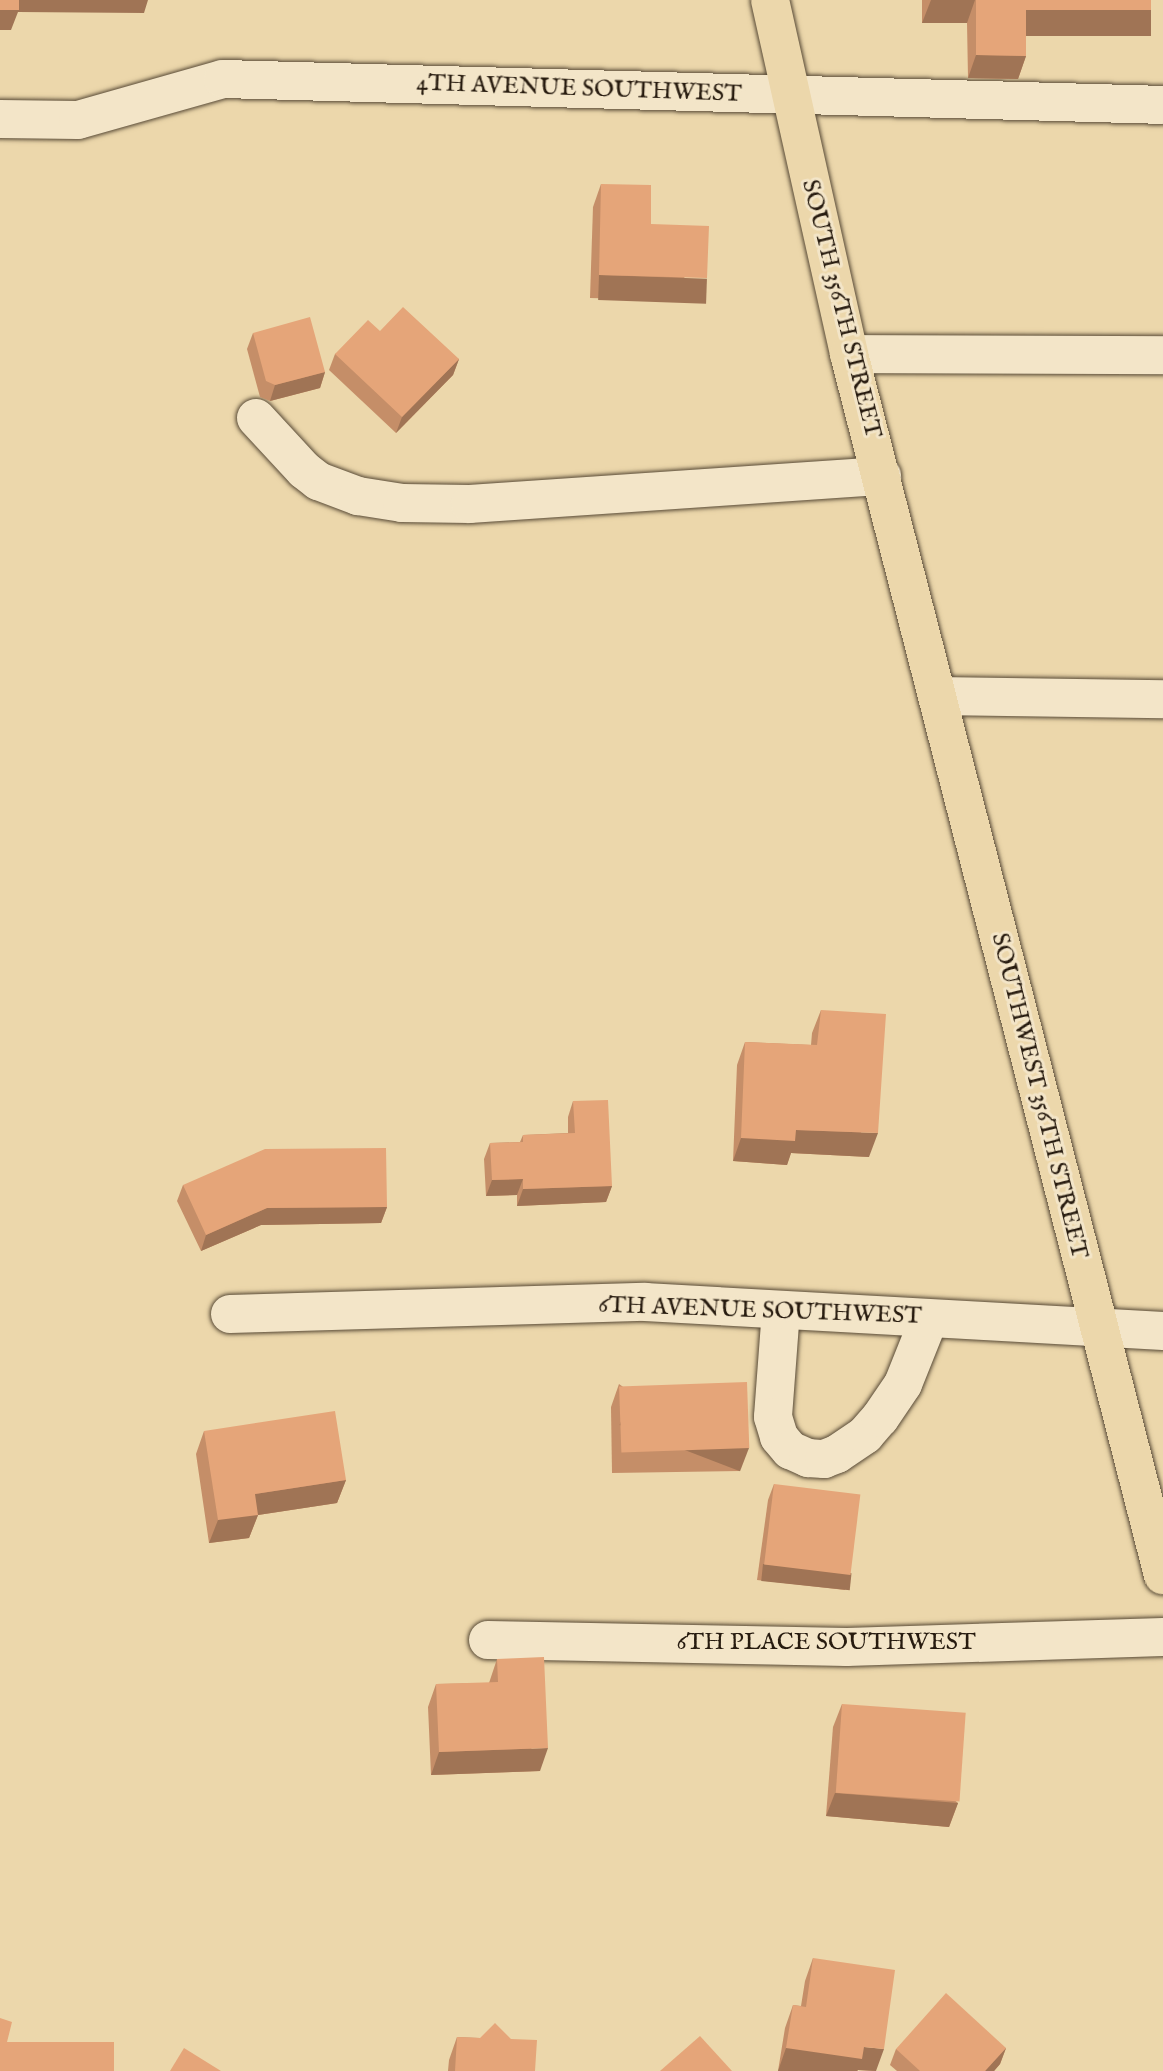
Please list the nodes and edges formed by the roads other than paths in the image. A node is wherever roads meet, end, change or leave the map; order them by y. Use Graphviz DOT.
graph roads {
  1 [pos="770,0"];
  2 [pos="790,96"];
  3 [pos="1163,105"];
  4 [pos="0,120"];
  5 [pos="849,354"];
  6 [pos="1163,355"];
  7 [pos="256,418"];
  8 [pos="882,477"];
  9 [pos="918,616"];
  10 [pos="938,696"];
  11 [pos="1163,699"];
  12 [pos="780,1310"];
  13 [pos="230,1314"];
  14 [pos="929,1318"];
  15 [pos="1098,1329"];
  16 [pos="1163,1331"];
  17 [pos="1163,1575"];
  18 [pos="1163,1637"];
  19 [pos="488,1640"];
  1 -- 2 [label="main road, SOUTH 356TH STREET"];
  2 -- 3 [label="street, 4TH AVENUE SOUTHWEST"];
  2 -- 4 [label="street, 4TH AVENUE SOUTHWEST"];
  2 -- 5 [label="main road, SOUTH 356TH STREET"];
  5 -- 6 [label="street"];
  5 -- 8 [label="main road, SOUTH 356TH STREET"];
  7 -- 8 [label="street"];
  8 -- 9 [label="main road, SOUTH 356TH STREET"];
  9 -- 10 [label="main road, SOUTHWEST 356TH STREET"];
  10 -- 11 [label="street"];
  10 -- 15 [label="main road, SOUTHWEST 356TH STREET"];
  12 -- 13 [label="street, 6TH AVENUE SOUTHWEST"];
  12 -- 14 [label="street, 6TH AVENUE SOUTHWEST"];
  12 -- 14 [label="street"];
  14 -- 15 [label="street, 6TH AVENUE SOUTHWEST"];
  15 -- 16 [label="street, 6TH AVENUE SOUTHWEST"];
  15 -- 17 [label="main road, SOUTHWEST 356TH STREET"];
  18 -- 19 [label="street, 6TH PLACE SOUTHWEST"];
}
